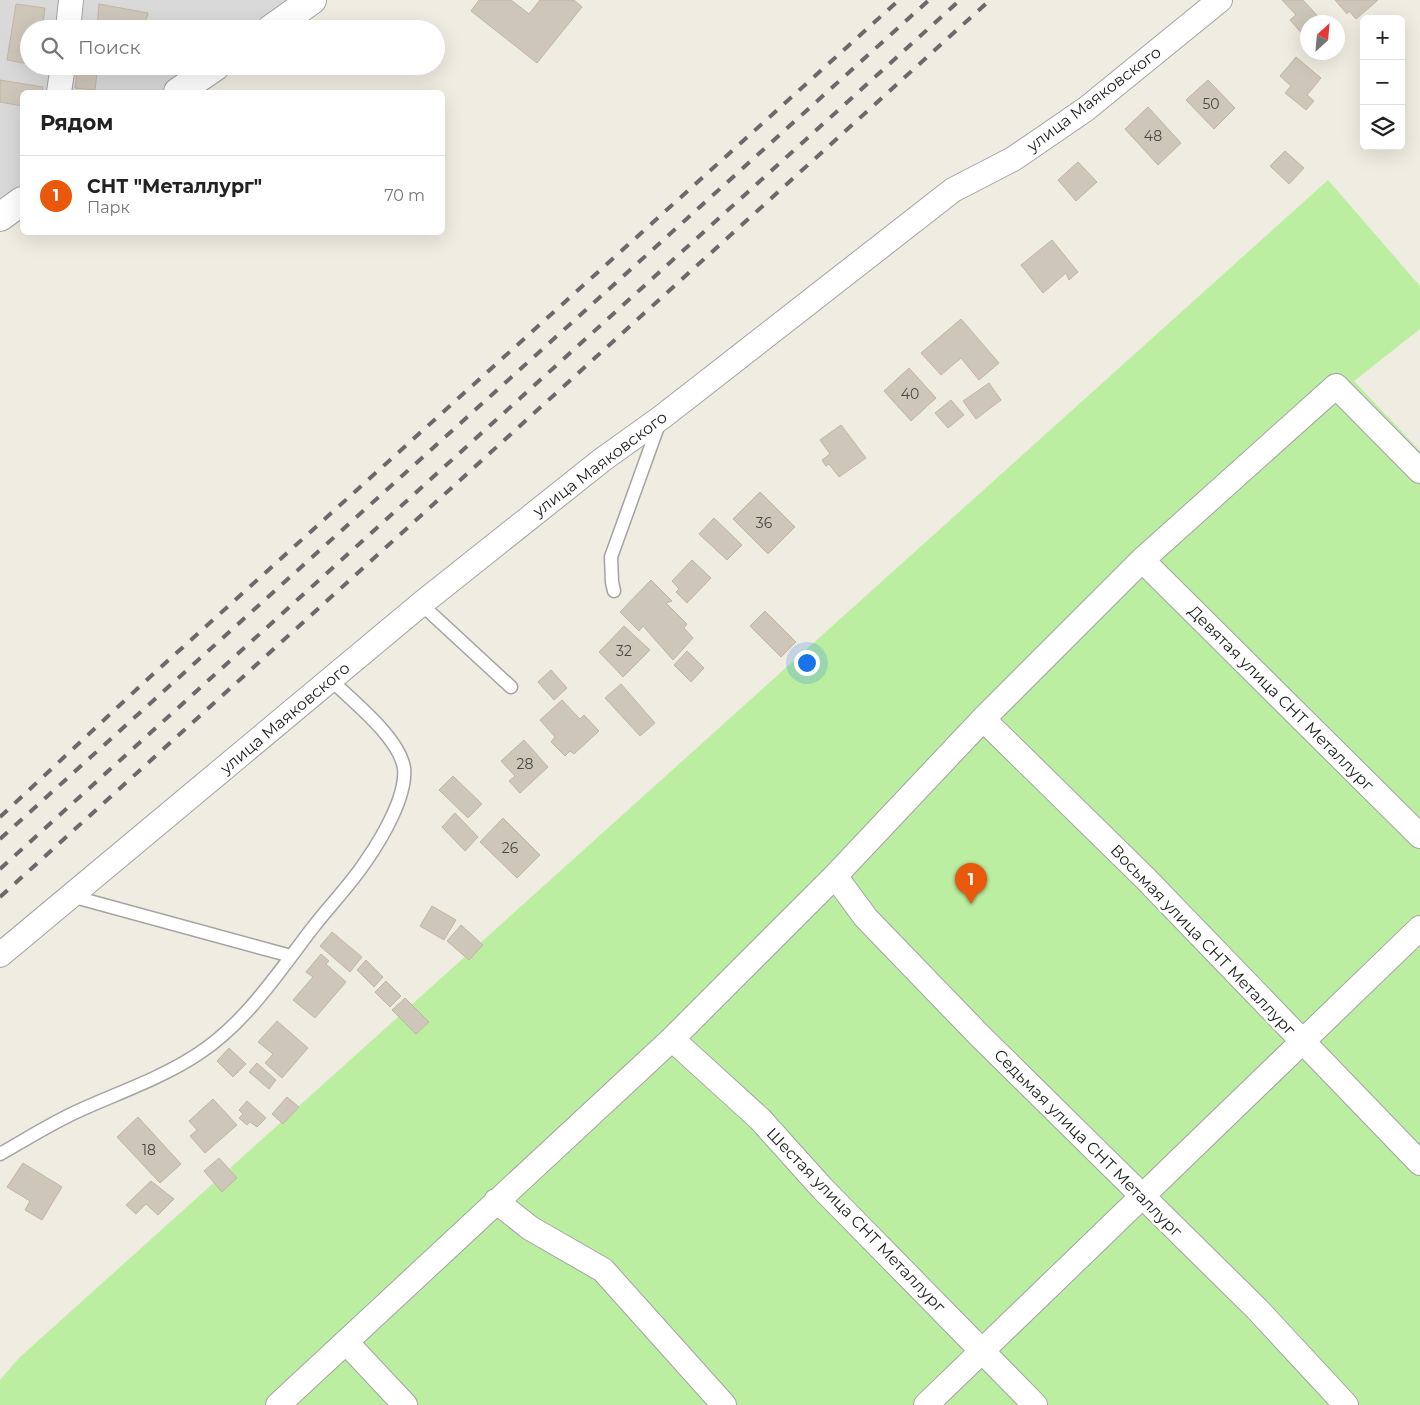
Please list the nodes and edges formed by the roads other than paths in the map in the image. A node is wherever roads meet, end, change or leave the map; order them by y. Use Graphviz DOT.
graph roads {
  1 [pos="71,0"];
  2 [pos="312,0"];
  3 [pos="1220,0"];
  4 [pos="69,20"];
  5 [pos="283,20"];
  6 [pos="62,75"];
  7 [pos="203,75"];
  8 [pos="59,90"];
  9 [pos="181,90"];
  10 [pos="20,202"];
  11 [pos="0,217"];
  12 [pos="662,417"];
  13 [pos="1420,471"];
  14 [pos="1142,560"];
  15 [pos="614,591"];
  16 [pos="421,604"];
  17 [pos="330,679"];
  18 [pos="511,688"];
  19 [pos="982,719"];
  20 [pos="1420,836"];
  21 [pos="835,876"];
  22 [pos="71,896"];
  23 [pos="1420,928"];
  24 [pos="0,955"];
  25 [pos="291,956"];
  26 [pos="672,1039"];
  27 [pos="1302,1042"];
  28 [pos="0,1154"];
  29 [pos="1420,1163"];
  30 [pos="1142,1196"];
  31 [pos="496,1201"];
  32 [pos="346,1342"];
  33 [pos="982,1351"];
  34 [pos="278,1405"];
  35 [pos="404,1405"];
  36 [pos="724,1405"];
  37 [pos="926,1405"];
  38 [pos="1035,1405"];
  39 [pos="1346,1405"];
  1 -- 4 [label="street"];
  2 -- 5 [label="street"];
  3 -- 12 [label="street, улица Маяковского"];
  6 -- 8 [label="street"];
  7 -- 9 [label="street"];
  10 -- 11 [label="street"];
  12 -- 15 [label="lane"];
  12 -- 16 [label="street, улица Маяковского"];
  13 -- 14 [label="street"];
  14 -- 19 [label="street"];
  14 -- 20 [label="street, Девятая улица СНТ Металлург"];
  16 -- 17 [label="street, улица Маяковского"];
  16 -- 18 [label="lane"];
  17 -- 22 [label="street, улица Маяковского"];
  17 -- 25 [label="lane"];
  19 -- 21 [label="street"];
  19 -- 27 [label="street, Восьмая улица СНТ Металлург"];
  21 -- 26 [label="street"];
  21 -- 30 [label="street, Седьмая улица СНТ Металлург"];
  22 -- 24 [label="street, улица Маяковского"];
  22 -- 25 [label="lane"];
  23 -- 27 [label="street"];
  25 -- 28 [label="lane"];
  26 -- 31 [label="street"];
  26 -- 33 [label="street, Шестая улица СНТ Металлург"];
  27 -- 29 [label="street, Восьмая улица СНТ Металлург"];
  27 -- 30 [label="street"];
  30 -- 33 [label="street"];
  30 -- 39 [label="street, Седьмая улица СНТ Металлург"];
  31 -- 32 [label="street"];
  31 -- 36 [label="street"];
  32 -- 34 [label="street"];
  32 -- 35 [label="street"];
  33 -- 37 [label="street"];
  33 -- 38 [label="street, Шестая улица СНТ Металлург"];
}
